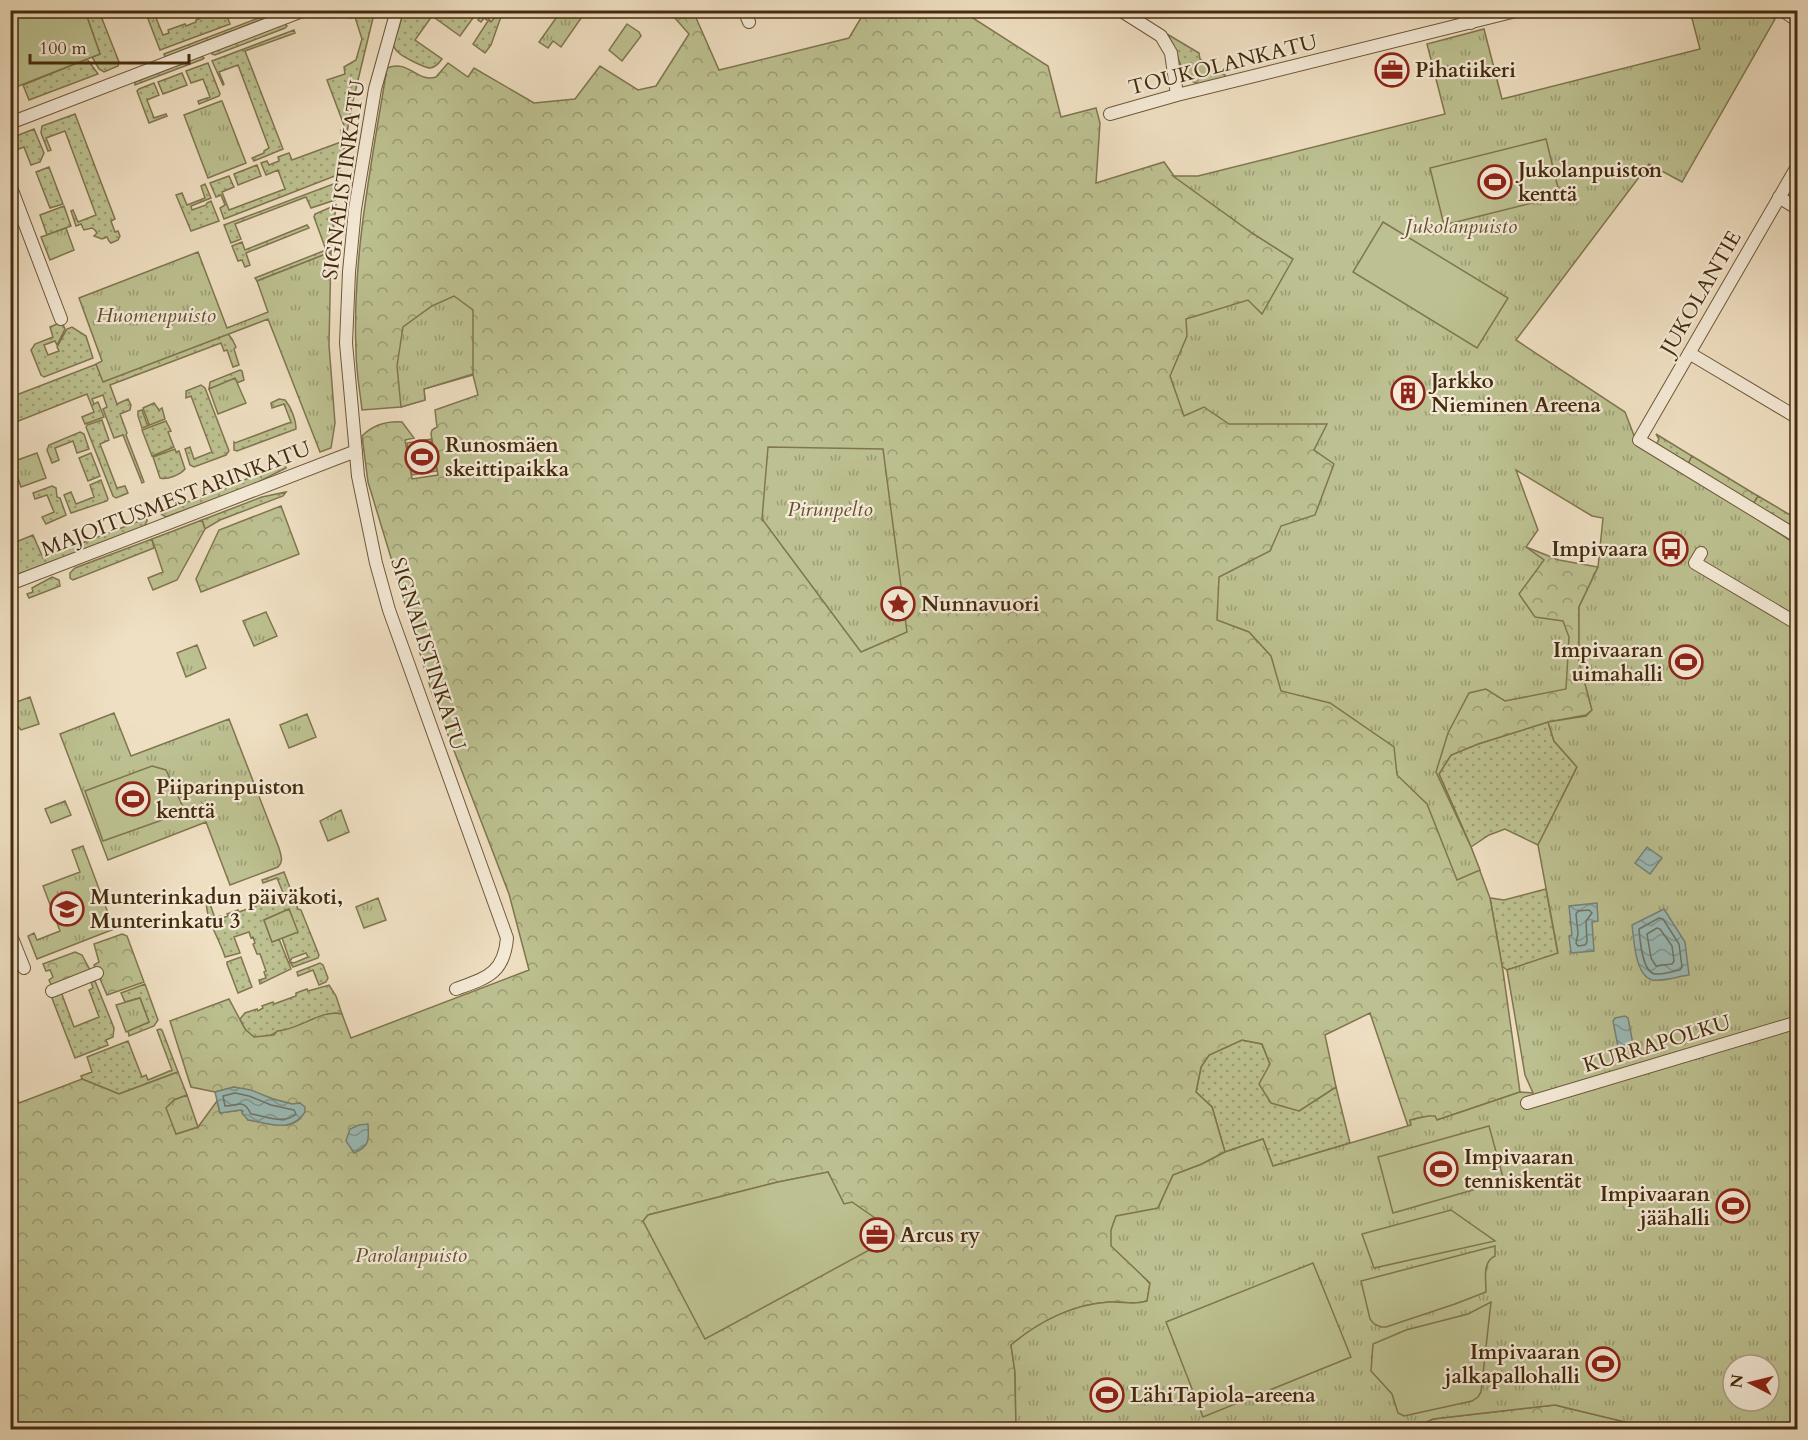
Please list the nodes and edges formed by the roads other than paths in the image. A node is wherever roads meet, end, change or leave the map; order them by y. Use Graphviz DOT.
graph roads {
  1 [pos="305,10"];
  2 [pos="397,10"];
  3 [pos="1120,10"];
  4 [pos="1460,10"];
  5 [pos="1520,10"];
  6 [pos="1782,10"];
  7 [pos="1797,21"];
  8 [pos="1471,23"];
  9 [pos="1177,95"];
  10 [pos="1110,114"];
  11 [pos="10,123"];
  12 [pos="1797,165"];
  13 [pos="10,185"];
  14 [pos="1779,197"];
  15 [pos="1797,208"];
  16 [pos="61,319"];
  17 [pos="1689,353"];
  18 [pos="1797,418"];
  19 [pos="356,451"];
  20 [pos="1797,537"];
  21 [pos="1701,553"];
  22 [pos="10,584"];
  23 [pos="1797,624"];
  24 [pos="10,933"];
  25 [pos="24,968"];
  26 [pos="97,973"];
  27 [pos="456,989"];
  28 [pos="52,991"];
  29 [pos="1797,1022"];
  30 [pos="1527,1103"];
  1 -- 11 [label="street"];
  2 -- 19 [label="street, SIGNALISTINKATU"];
  3 -- 9 [label="street"];
  4 -- 8 [label="street"];
  5 -- 8 [label="street, TOUKOLANKATU"];
  6 -- 7 [label="street"];
  8 -- 9 [label="street, TOUKOLANKATU"];
  9 -- 10 [label="street, TOUKOLANKATU"];
  12 -- 14 [label="street, JUKOLANTIE"];
  13 -- 16 [label="street"];
  14 -- 15 [label="street"];
  14 -- 17 [label="street, JUKOLANTIE"];
  17 -- 18 [label="street"];
  17 -- 20 [label="street, JUKOLANTIE"];
  19 -- 22 [label="street, MAJOITUSMESTARINKATU"];
  19 -- 27 [label="street, SIGNALISTINKATU"];
  21 -- 23 [label="street"];
  24 -- 25 [label="street"];
  26 -- 28 [label="street"];
  29 -- 30 [label="street, KURRAPOLKU"];
}
